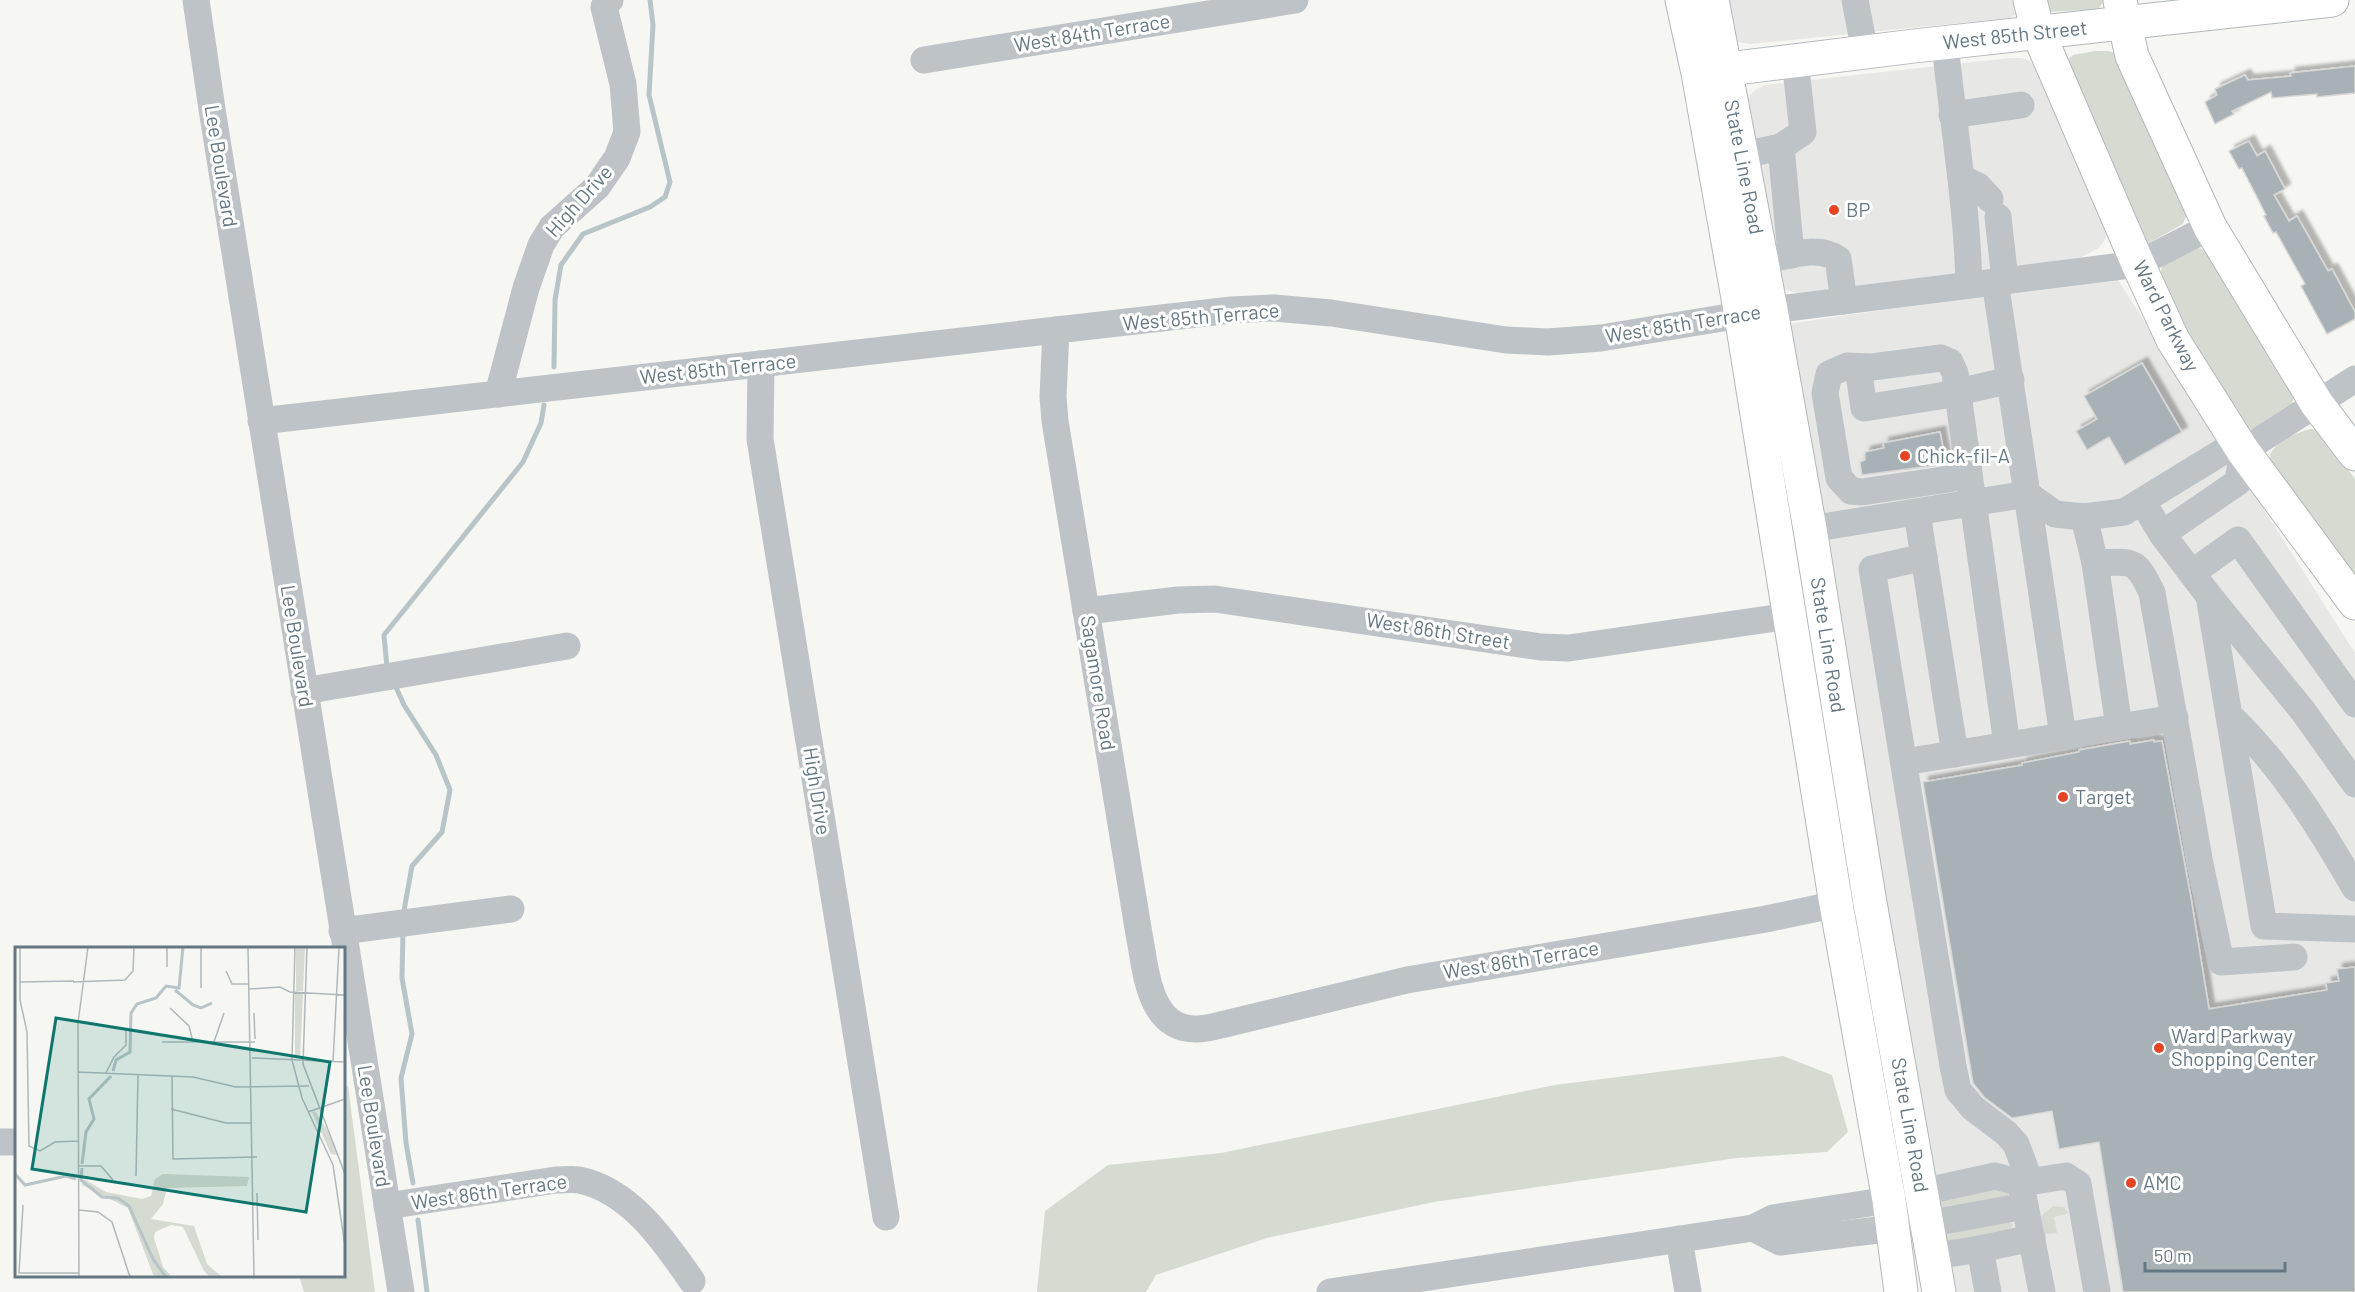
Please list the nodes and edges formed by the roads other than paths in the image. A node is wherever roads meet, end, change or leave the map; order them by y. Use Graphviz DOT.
graph roads {
  1 [pos="196,0"];
  2 [pos="1295,0"];
  3 [pos="1682,0"];
  4 [pos="1712,0"];
  5 [pos="1855,0"];
  6 [pos="2030,0"];
  7 [pos="2332,0"];
  8 [pos="607,3"];
  9 [pos="1180,9"];
  10 [pos="2121,11"];
  11 [pos="2038,32"];
  12 [pos="1945,43"];
  13 [pos="1865,52"];
  14 [pos="924,60"];
  15 [pos="1795,60"];
  16 [pos="1711,71"];
  17 [pos="2021,105"];
  18 [pos="1952,115"];
  19 [pos="1781,147"];
  20 [pos="1743,155"];
  21 [pos="1961,178"];
  22 [pos="2210,227"];
  23 [pos="1777,258"];
  24 [pos="2138,264"];
  25 [pos="1990,282"];
  26 [pos="1844,301"];
  27 [pos="1756,313"];
  28 [pos="1056,330"];
  29 [pos="761,364"];
  30 [pos="1858,367"];
  31 [pos="2355,379"];
  32 [pos="2011,380"];
  33 [pos="1957,392"];
  34 [pos="498,394"];
  35 [pos="2317,404"];
  36 [pos="261,421"];
  37 [pos="2243,451"];
  38 [pos="2355,454"];
  39 [pos="1969,476"];
  40 [pos="2027,494"];
  41 [pos="2142,501"];
  42 [pos="1973,503"];
  43 [pos="1917,513"];
  44 [pos="2084,517"];
  45 [pos="1809,529"];
  46 [pos="2162,534"];
  47 [pos="1924,557"];
  48 [pos="2095,563"];
  49 [pos="2192,573"];
  50 [pos="2209,596"];
  51 [pos="2355,603"];
  52 [pos="1086,611"];
  53 [pos="1789,616"];
  54 [pos="567,646"];
  55 [pos="304,691"];
  56 [pos="2355,704"];
  57 [pos="2229,715"];
  58 [pos="2175,718"];
  59 [pos="2119,727"];
  60 [pos="2063,736"];
  61 [pos="2007,745"];
  62 [pos="1955,754"];
  63 [pos="1904,762"];
  64 [pos="2355,784"];
  65 [pos="2355,888"];
  66 [pos="1869,897"];
  67 [pos="1836,904"];
  68 [pos="511,909"];
  69 [pos="2355,929"];
  70 [pos="342,931"];
  71 [pos="343,947"];
  72 [pos="2294,957"];
  73 [pos="345,966"];
  74 [pos="348,1000"];
  75 [pos="1175,1024"];
  76 [pos="2025,1190"];
  77 [pos="1922,1192"];
  78 [pos="387,1206"];
  79 [pos="1891,1214"];
  80 [pos="886,1217"];
  81 [pos="1927,1224"];
  82 [pos="2032,1238"];
  83 [pos="1679,1239"];
  84 [pos="1980,1249"];
  85 [pos="1948,1254"];
  86 [pos="692,1281"];
  87 [pos="401,1292"];
  88 [pos="1330,1292"];
  89 [pos="1688,1292"];
  90 [pos="1901,1292"];
  91 [pos="1939,1292"];
  92 [pos="1988,1292"];
  93 [pos="2042,1292"];
  94 [pos="2097,1292"];
  1 -- 36 [label="street, Lee Boulevard"];
  2 -- 9 [label="street, West 84th Terrace"];
  3 -- 16 [label="main road, State Line Road"];
  4 -- 16 [label="main road, State Line Road"];
  5 -- 13 [label="street"];
  6 -- 11 [label="main road, Ward Parkway"];
  7 -- 10 [label="main road, West 85th Street"];
  8 -- 34 [label="street, High Drive"];
  9 -- 14 [label="street, West 84th Terrace"];
  10 -- 11 [label="main road, West 85th Street"];
  10 -- 22 [label="main road"];
  11 -- 12 [label="main road, West 85th Street"];
  11 -- 24 [label="main road, Ward Parkway"];
  12 -- 13 [label="main road, West 85th Street"];
  12 -- 18 [label="street"];
  13 -- 15 [label="main road, West 85th Street"];
  15 -- 16 [label="main road, West 85th Street"];
  15 -- 19 [label="street"];
  16 -- 20 [label="main road, State Line Road"];
  16 -- 27 [label="main road, State Line Road"];
  17 -- 18 [label="street"];
  18 -- 21 [label="street"];
  19 -- 20 [label="street"];
  19 -- 23 [label="street"];
  20 -- 23 [label="main road, State Line Road"];
  21 -- 25 [label="street"];
  21 -- 25 [label="street"];
  22 -- 24 [label="street"];
  22 -- 35 [label="main road"];
  23 -- 26 [label="street"];
  23 -- 27 [label="main road, State Line Road"];
  24 -- 25 [label="street, West 85th Terrace"];
  24 -- 37 [label="main road, Ward Parkway"];
  25 -- 26 [label="street, West 85th Terrace"];
  25 -- 32 [label="street"];
  26 -- 27 [label="street, West 85th Terrace"];
  27 -- 28 [label="street, West 85th Terrace"];
  27 -- 45 [label="main road, State Line Road"];
  27 -- 53 [label="main road, State Line Road"];
  28 -- 29 [label="street, West 85th Terrace"];
  28 -- 52 [label="street, Sagamore Road"];
  29 -- 34 [label="street, West 85th Terrace"];
  29 -- 80 [label="street, High Drive"];
  30 -- 33 [label="street"];
  30 -- 33 [label="street"];
  30 -- 39 [label="street"];
  31 -- 35 [label="street"];
  32 -- 33 [label="street"];
  32 -- 40 [label="street"];
  33 -- 39 [label="street"];
  34 -- 36 [label="street, West 85th Terrace"];
  35 -- 37 [label="street"];
  35 -- 38 [label="main road"];
  36 -- 55 [label="street, Lee Boulevard"];
  37 -- 41 [label="street"];
  37 -- 46 [label="street"];
  37 -- 51 [label="main road, Ward Parkway"];
  39 -- 42 [label="street"];
  40 -- 42 [label="street"];
  40 -- 44 [label="street"];
  40 -- 60 [label="street"];
  41 -- 44 [label="street"];
  41 -- 46 [label="street"];
  42 -- 43 [label="street"];
  42 -- 61 [label="street"];
  43 -- 45 [label="street"];
  43 -- 47 [label="street"];
  44 -- 48 [label="street"];
  45 -- 66 [label="main road, State Line Road"];
  46 -- 49 [label="street"];
  47 -- 62 [label="street"];
  47 -- 63 [label="street"];
  48 -- 58 [label="street"];
  48 -- 59 [label="street"];
  49 -- 50 [label="street"];
  49 -- 56 [label="street"];
  50 -- 57 [label="street"];
  50 -- 64 [label="street"];
  52 -- 53 [label="street, West 86th Street"];
  52 -- 75 [label="street, Sagamore Road"];
  53 -- 67 [label="main road, State Line Road"];
  54 -- 55 [label="street"];
  55 -- 70 [label="street, Lee Boulevard"];
  57 -- 65 [label="street"];
  57 -- 69 [label="street"];
  58 -- 59 [label="street"];
  58 -- 72 [label="street"];
  59 -- 60 [label="street"];
  60 -- 61 [label="street"];
  61 -- 62 [label="street"];
  62 -- 63 [label="street"];
  63 -- 76 [label="street"];
  66 -- 67 [label="street, West 86th Terrace"];
  66 -- 77 [label="main road, State Line Road"];
  67 -- 75 [label="street, West 86th Terrace"];
  67 -- 79 [label="main road, State Line Road"];
  68 -- 70 [label="street"];
  70 -- 71 [label="street, Lee Boulevard"];
  73 -- 74 [label="street, Lee Boulevard"];
  74 -- 78 [label="street, Lee Boulevard"];
  76 -- 77 [label="street"];
  76 -- 81 [label="street"];
  76 -- 82 [label="street"];
  76 -- 94 [label="street"];
  77 -- 81 [label="main road, State Line Road"];
  78 -- 86 [label="street, West 86th Terrace"];
  78 -- 87 [label="street, Lee Boulevard"];
  79 -- 81 [label="street"];
  79 -- 83 [label="street"];
  79 -- 90 [label="main road, State Line Road"];
  81 -- 91 [label="main road, State Line Road"];
  82 -- 84 [label="street"];
  82 -- 93 [label="street"];
  83 -- 88 [label="street"];
  83 -- 89 [label="street"];
  84 -- 85 [label="street"];
  84 -- 92 [label="street"];
}
